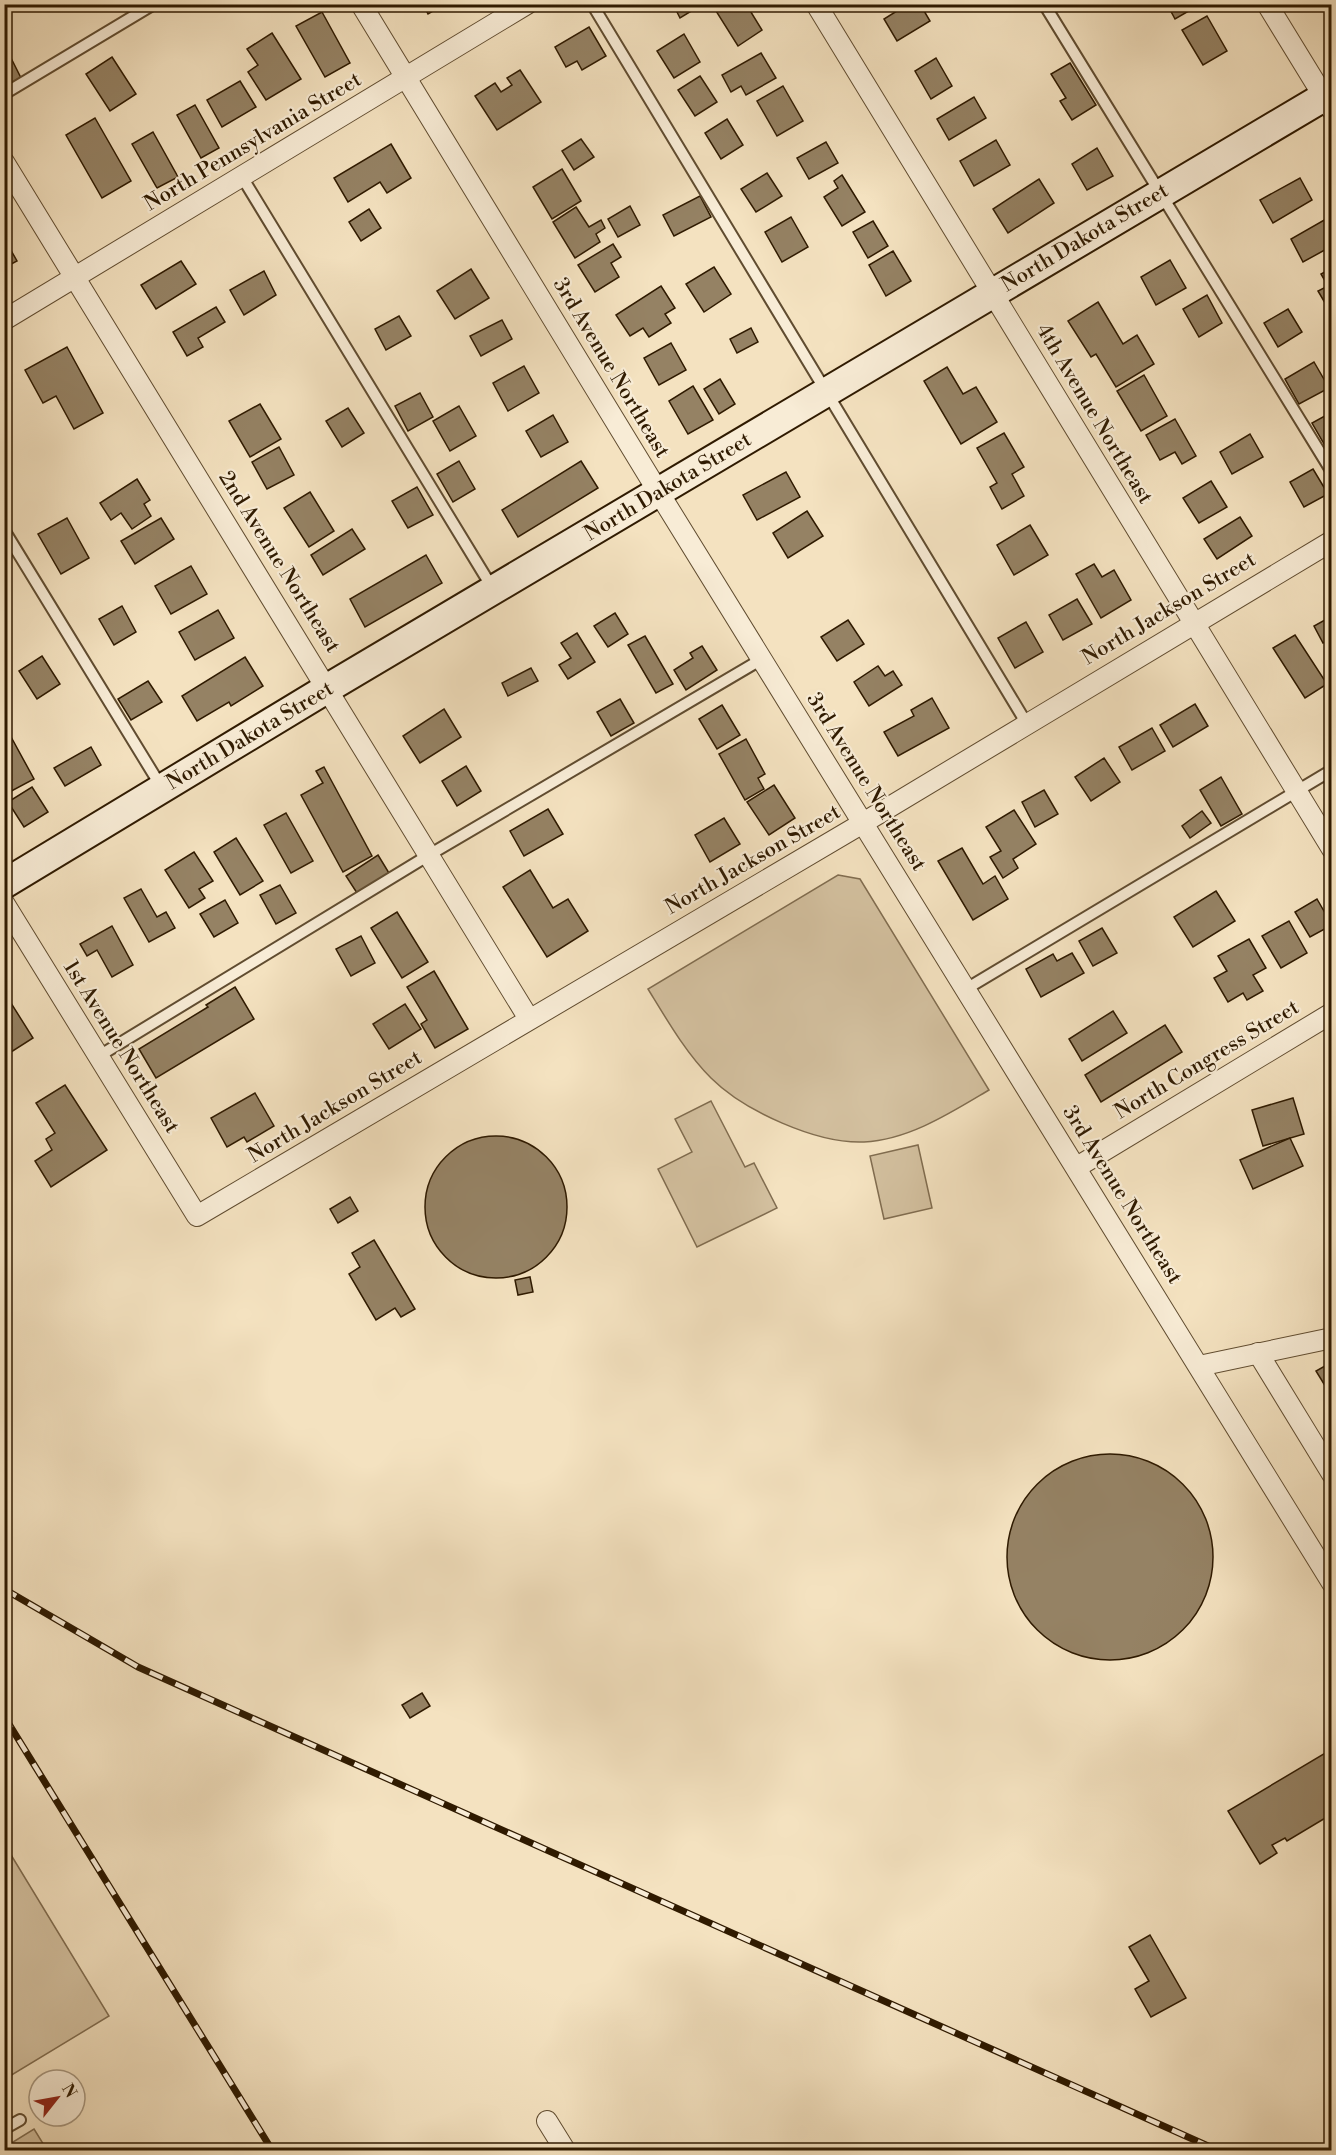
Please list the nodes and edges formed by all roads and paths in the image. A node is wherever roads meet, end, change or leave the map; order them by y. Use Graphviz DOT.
graph roads {
  1 [pos="154,4"];
  2 [pos="361,4"];
  3 [pos="527,4"];
  4 [pos="592,4"];
  5 [pos="816,4"];
  6 [pos="1044,4"];
  7 [pos="1267,4"];
  8 [pos="406,78"];
  9 [pos="4,93"];
  10 [pos="1329,99"];
  11 [pos="4,162"];
  12 [pos="242,177"];
  13 [pos="1160,193"];
  14 [pos="76,278"];
  15 [pos="992,292"];
  16 [pos="4,320"];
  17 [pos="827,392"];
  18 [pos="1332,471"];
  19 [pos="659,493"];
  20 [pos="4,530"];
  21 [pos="1332,541"];
  22 [pos="494,591"];
  23 [pos="1193,622"];
  24 [pos="762,659"];
  25 [pos="328,688"];
  26 [pos="1027,724"];
  27 [pos="1332,770"];
  28 [pos="162,789"];
  29 [pos="1296,791"];
  30 [pos="863,823"];
  31 [pos="1332,849"];
  32 [pos="429,855"];
  33 [pos="4,884"];
  34 [pos="4,903"];
  35 [pos="966,989"];
  36 [pos="1332,1013"];
  37 [pos="529,1019"];
  38 [pos="99,1056"];
  39 [pos="1077,1167"];
  40 [pos="197,1216"];
  41 [pos="1332,1338"];
  42 [pos="1258,1353"];
  43 [pos="1199,1366"];
  44 [pos="1332,1474"];
  45 [pos="1332,1583"];
  46 [pos="20,2120"];
  47 [pos="547,2121"];
  48 [pos="4,2129"];
  49 [pos="565,2151"];
  1 -- 9 [label="lane"];
  2 -- 8 [label="street, 3rd Avenue Northeast"];
  3 -- 8 [label="street, North Pennsylvania Street"];
  4 -- 17 [label="lane"];
  5 -- 15 [label="street, 4th Avenue Northeast"];
  6 -- 13 [label="lane"];
  7 -- 10 [label="street"];
  8 -- 12 [label="street, North Pennsylvania Street"];
  8 -- 19 [label="street, 3rd Avenue Northeast"];
  10 -- 13 [label="street, North Dakota Street"];
  11 -- 14 [label="street, 2nd Avenue Northeast"];
  12 -- 14 [label="street, North Pennsylvania Street"];
  12 -- 22 [label="lane"];
  13 -- 15 [label="street, North Dakota Street"];
  13 -- 18 [label="lane"];
  14 -- 16 [label="street, North Pennsylvania Street"];
  14 -- 25 [label="street, 2nd Avenue Northeast"];
  15 -- 17 [label="street, North Dakota Street"];
  15 -- 23 [label="street, 4th Avenue Northeast"];
  17 -- 19 [label="street, North Dakota Street"];
  17 -- 26 [label="lane"];
  19 -- 22 [label="street, North Dakota Street"];
  19 -- 24 [label="street, 3rd Avenue Northeast"];
  20 -- 28 [label="lane"];
  21 -- 23 [label="street, North Jackson Street"];
  22 -- 25 [label="street, North Dakota Street"];
  23 -- 26 [label="street, North Jackson Street"];
  23 -- 29 [label="street, 4th Avenue Northeast"];
  24 -- 30 [label="street, 3rd Avenue Northeast"];
  24 -- 32 [label="lane"];
  25 -- 28 [label="street, North Dakota Street"];
  25 -- 32 [label="street, 2nd Avenue Northeast"];
  26 -- 30 [label="street, North Jackson Street"];
  27 -- 29 [label="lane"];
  28 -- 33 [label="street, North Dakota Street"];
  29 -- 31 [label="street, 4th Avenue Northeast"];
  29 -- 35 [label="lane"];
  30 -- 35 [label="street, 3rd Avenue Northeast"];
  30 -- 37 [label="street, North Jackson Street"];
  32 -- 37 [label="street, 2nd Avenue Northeast"];
  32 -- 38 [label="lane"];
  34 -- 38 [label="street, 1st Avenue Northeast"];
  35 -- 39 [label="street, 3rd Avenue Northeast"];
  36 -- 39 [label="street, North Congress Street"];
  37 -- 40 [label="street, North Jackson Street"];
  38 -- 40 [label="street, 1st Avenue Northeast"];
  39 -- 43 [label="street, 3rd Avenue Northeast"];
  41 -- 42 [label="street"];
  42 -- 43 [label="street"];
  42 -- 44 [label="street"];
  43 -- 45 [label="street, 3rd Avenue Northeast"];
  46 -- 48 [label="lane"];
  47 -- 49 [label="street"];
}
